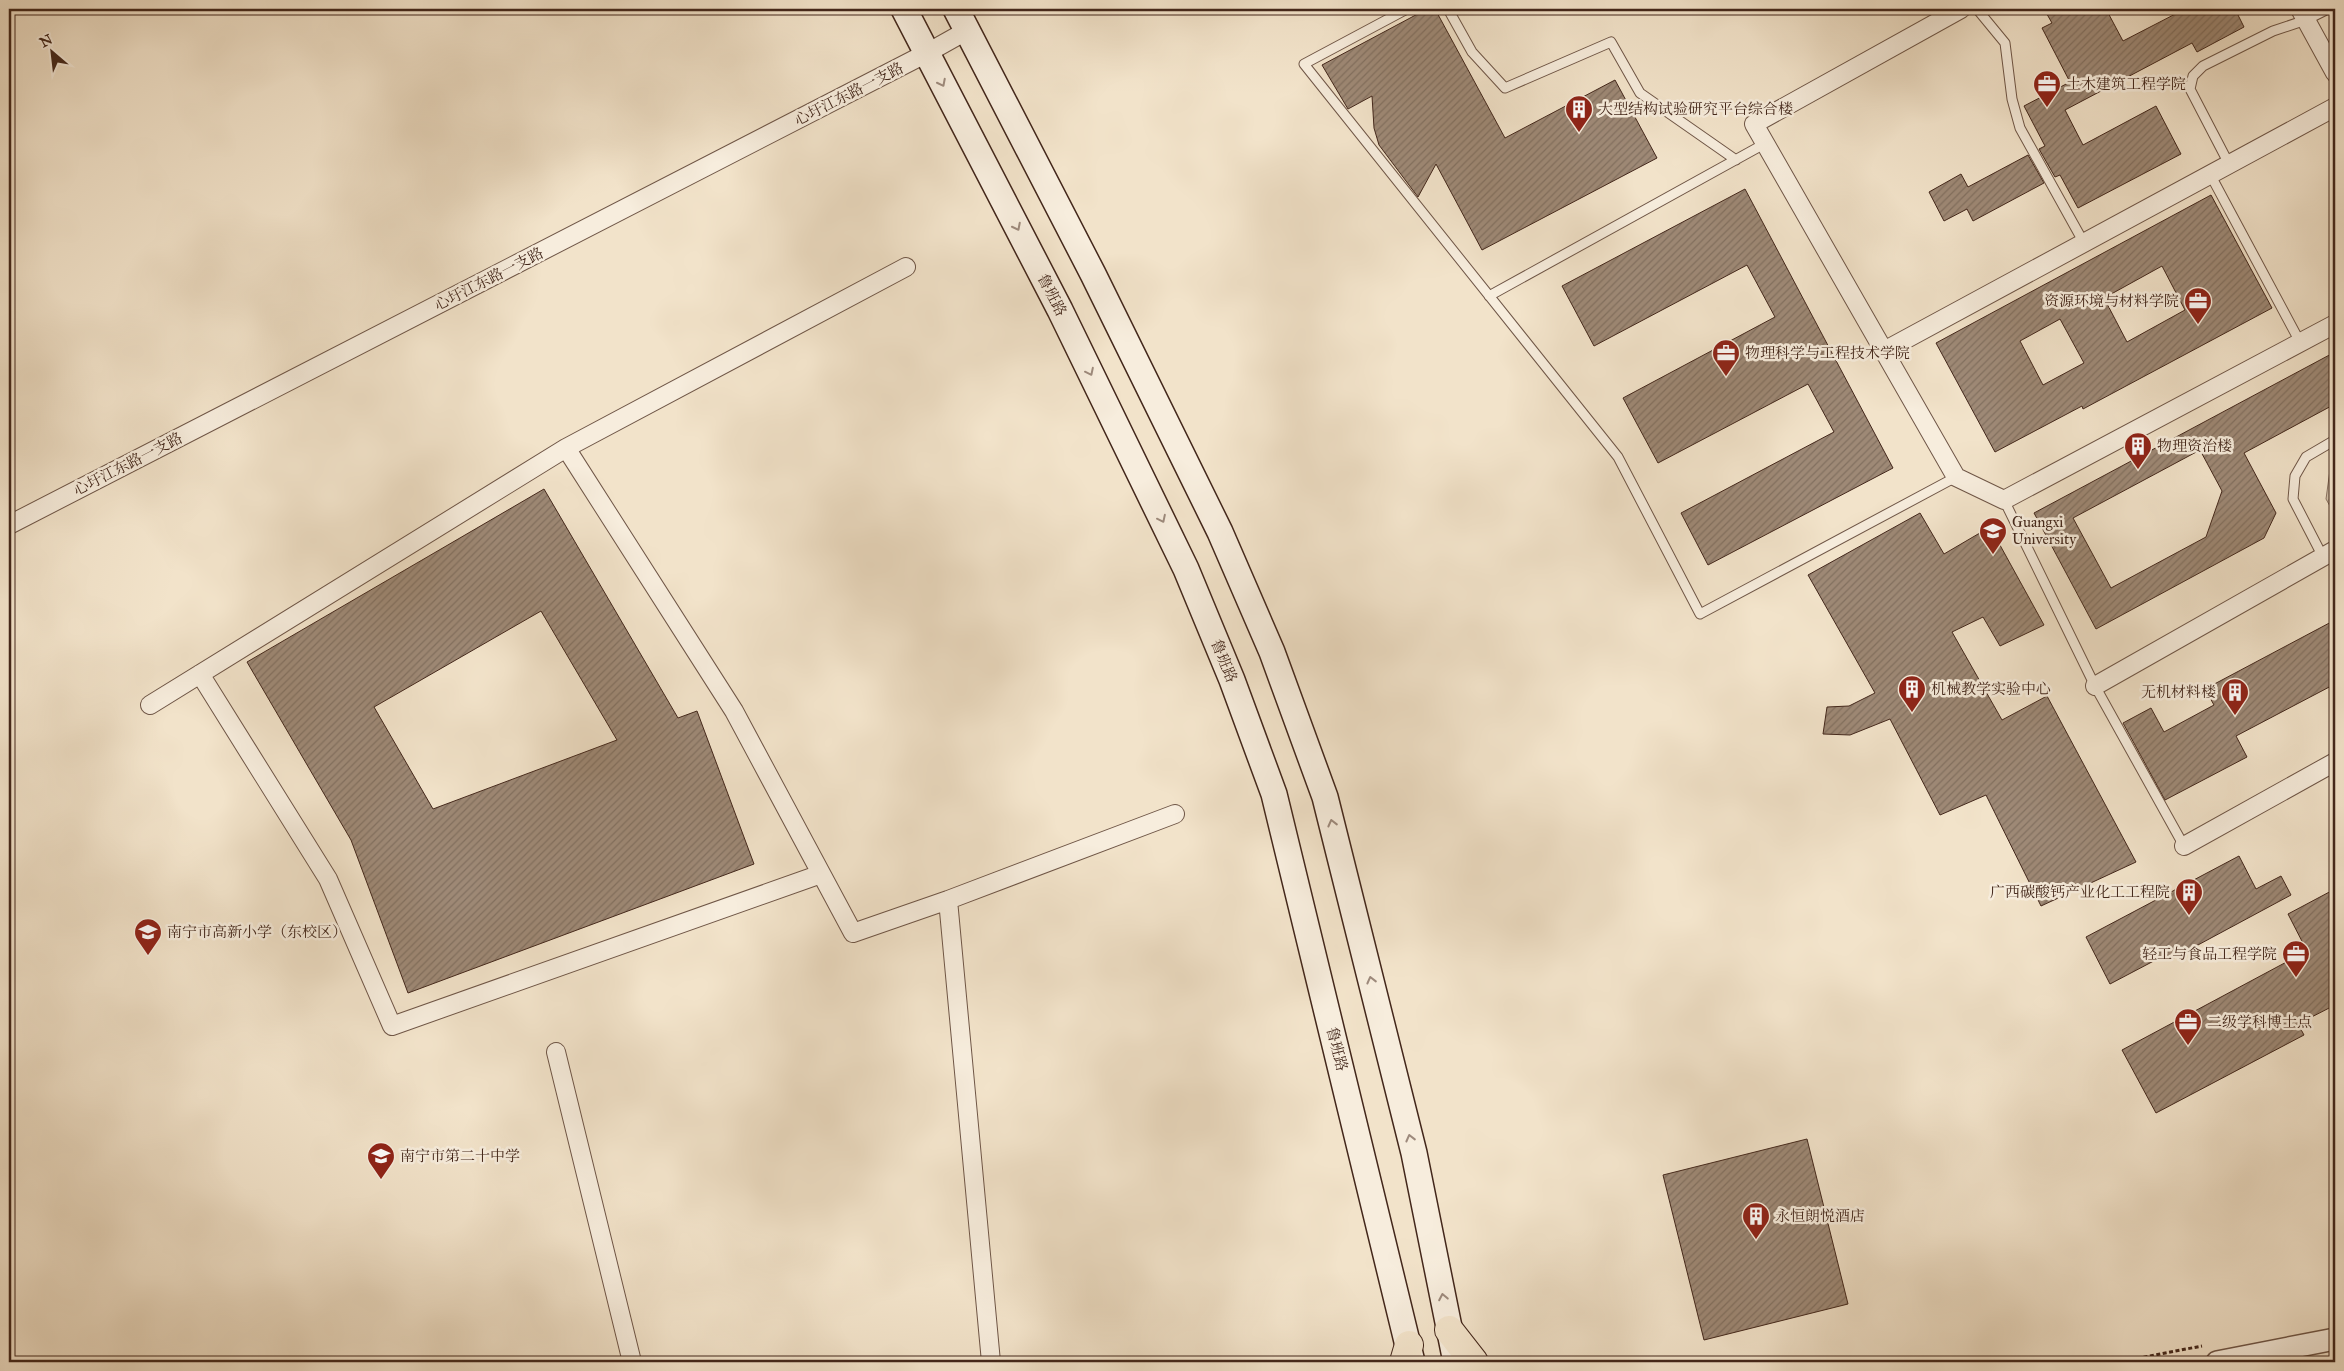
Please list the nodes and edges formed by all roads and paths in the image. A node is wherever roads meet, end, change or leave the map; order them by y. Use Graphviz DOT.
graph roads {
  1 [pos="904,9"];
  2 [pos="956,9"];
  3 [pos="1406,9"];
  4 [pos="1448,9"];
  5 [pos="1961,9"];
  6 [pos="1977,9"];
  7 [pos="2328,9"];
  8 [pos="2303,14"];
  9 [pos="968,30"];
  10 [pos="927,53"];
  11 [pos="2335,74"];
  12 [pos="2335,106"];
  13 [pos="1766,143"];
  14 [pos="1736,160"];
  15 [pos="2229,164"];
  16 [pos="2210,174"];
  17 [pos="2084,243"];
  18 [pos="906,268"];
  19 [pos="1489,296"];
  20 [pos="2335,324"];
  21 [pos="2300,342"];
  22 [pos="1884,351"];
  23 [pos="2335,440"];
  24 [pos="566,448"];
  25 [pos="1956,477"];
  26 [pos="2004,500"];
  27 [pos="9,525"];
  28 [pos="2329,553"];
  29 [pos="200,674"];
  30 [pos="2095,686"];
  31 [pos="150,705"];
  32 [pos="2335,762"];
  33 [pos="1175,814"];
  34 [pos="2184,846"];
  35 [pos="822,874"];
  36 [pos="948,900"];
  37 [pos="556,1052"];
  38 [pos="1450,1330"];
  39 [pos="2335,1339"];
  40 [pos="1409,1357"];
  41 [pos="632,1362"];
  42 [pos="991,1362"];
  43 [pos="1456,1362"];
  44 [pos="1474,1362"];
  45 [pos="2217,1362"];
  1 -- 10 [label="main road, 鲁班路"];
  2 -- 9 [label="main road"];
  3 -- 19 [label="lane"];
  4 -- 14 [label="lane"];
  5 -- 13 [label="street"];
  6 -- 17 [label="lane"];
  7 -- 8 [label="lane"];
  8 -- 11 [label="street"];
  8 -- 15 [label="lane"];
  9 -- 10 [label="street, 心圩江东路一支路"];
  38 -- 9 [label="main road, one-way"];
  10 -- 27 [label="street, 心圩江东路一支路"];
  10 -- 40 [label="main road, 鲁班路, one-way"];
  12 -- 15 [label="street"];
  13 -- 14 [label="lane"];
  13 -- 22 [label="street"];
  14 -- 19 [label="lane"];
  15 -- 16 [label="street"];
  16 -- 17 [label="street"];
  16 -- 21 [label="lane"];
  17 -- 22 [label="street"];
  18 -- 24 [label="street"];
  19 -- 25 [label="lane"];
  20 -- 21 [label="street"];
  21 -- 26 [label="street"];
  22 -- 25 [label="street"];
  23 -- 28 [label="lane"];
  24 -- 29 [label="street"];
  24 -- 35 [label="street"];
  25 -- 26 [label="street"];
  26 -- 30 [label="lane"];
  28 -- 30 [label="street"];
  29 -- 31 [label="street"];
  29 -- 35 [label="street"];
  30 -- 34 [label="lane"];
  32 -- 34 [label="street"];
  33 -- 36 [label="street"];
  35 -- 36 [label="street"];
  36 -- 42 [label="street"];
  37 -- 41 [label="street"];
  38 -- 43 [label="main road"];
  38 -- 44 [label="main road"];
  39 -- 45 [label="street"];
}
